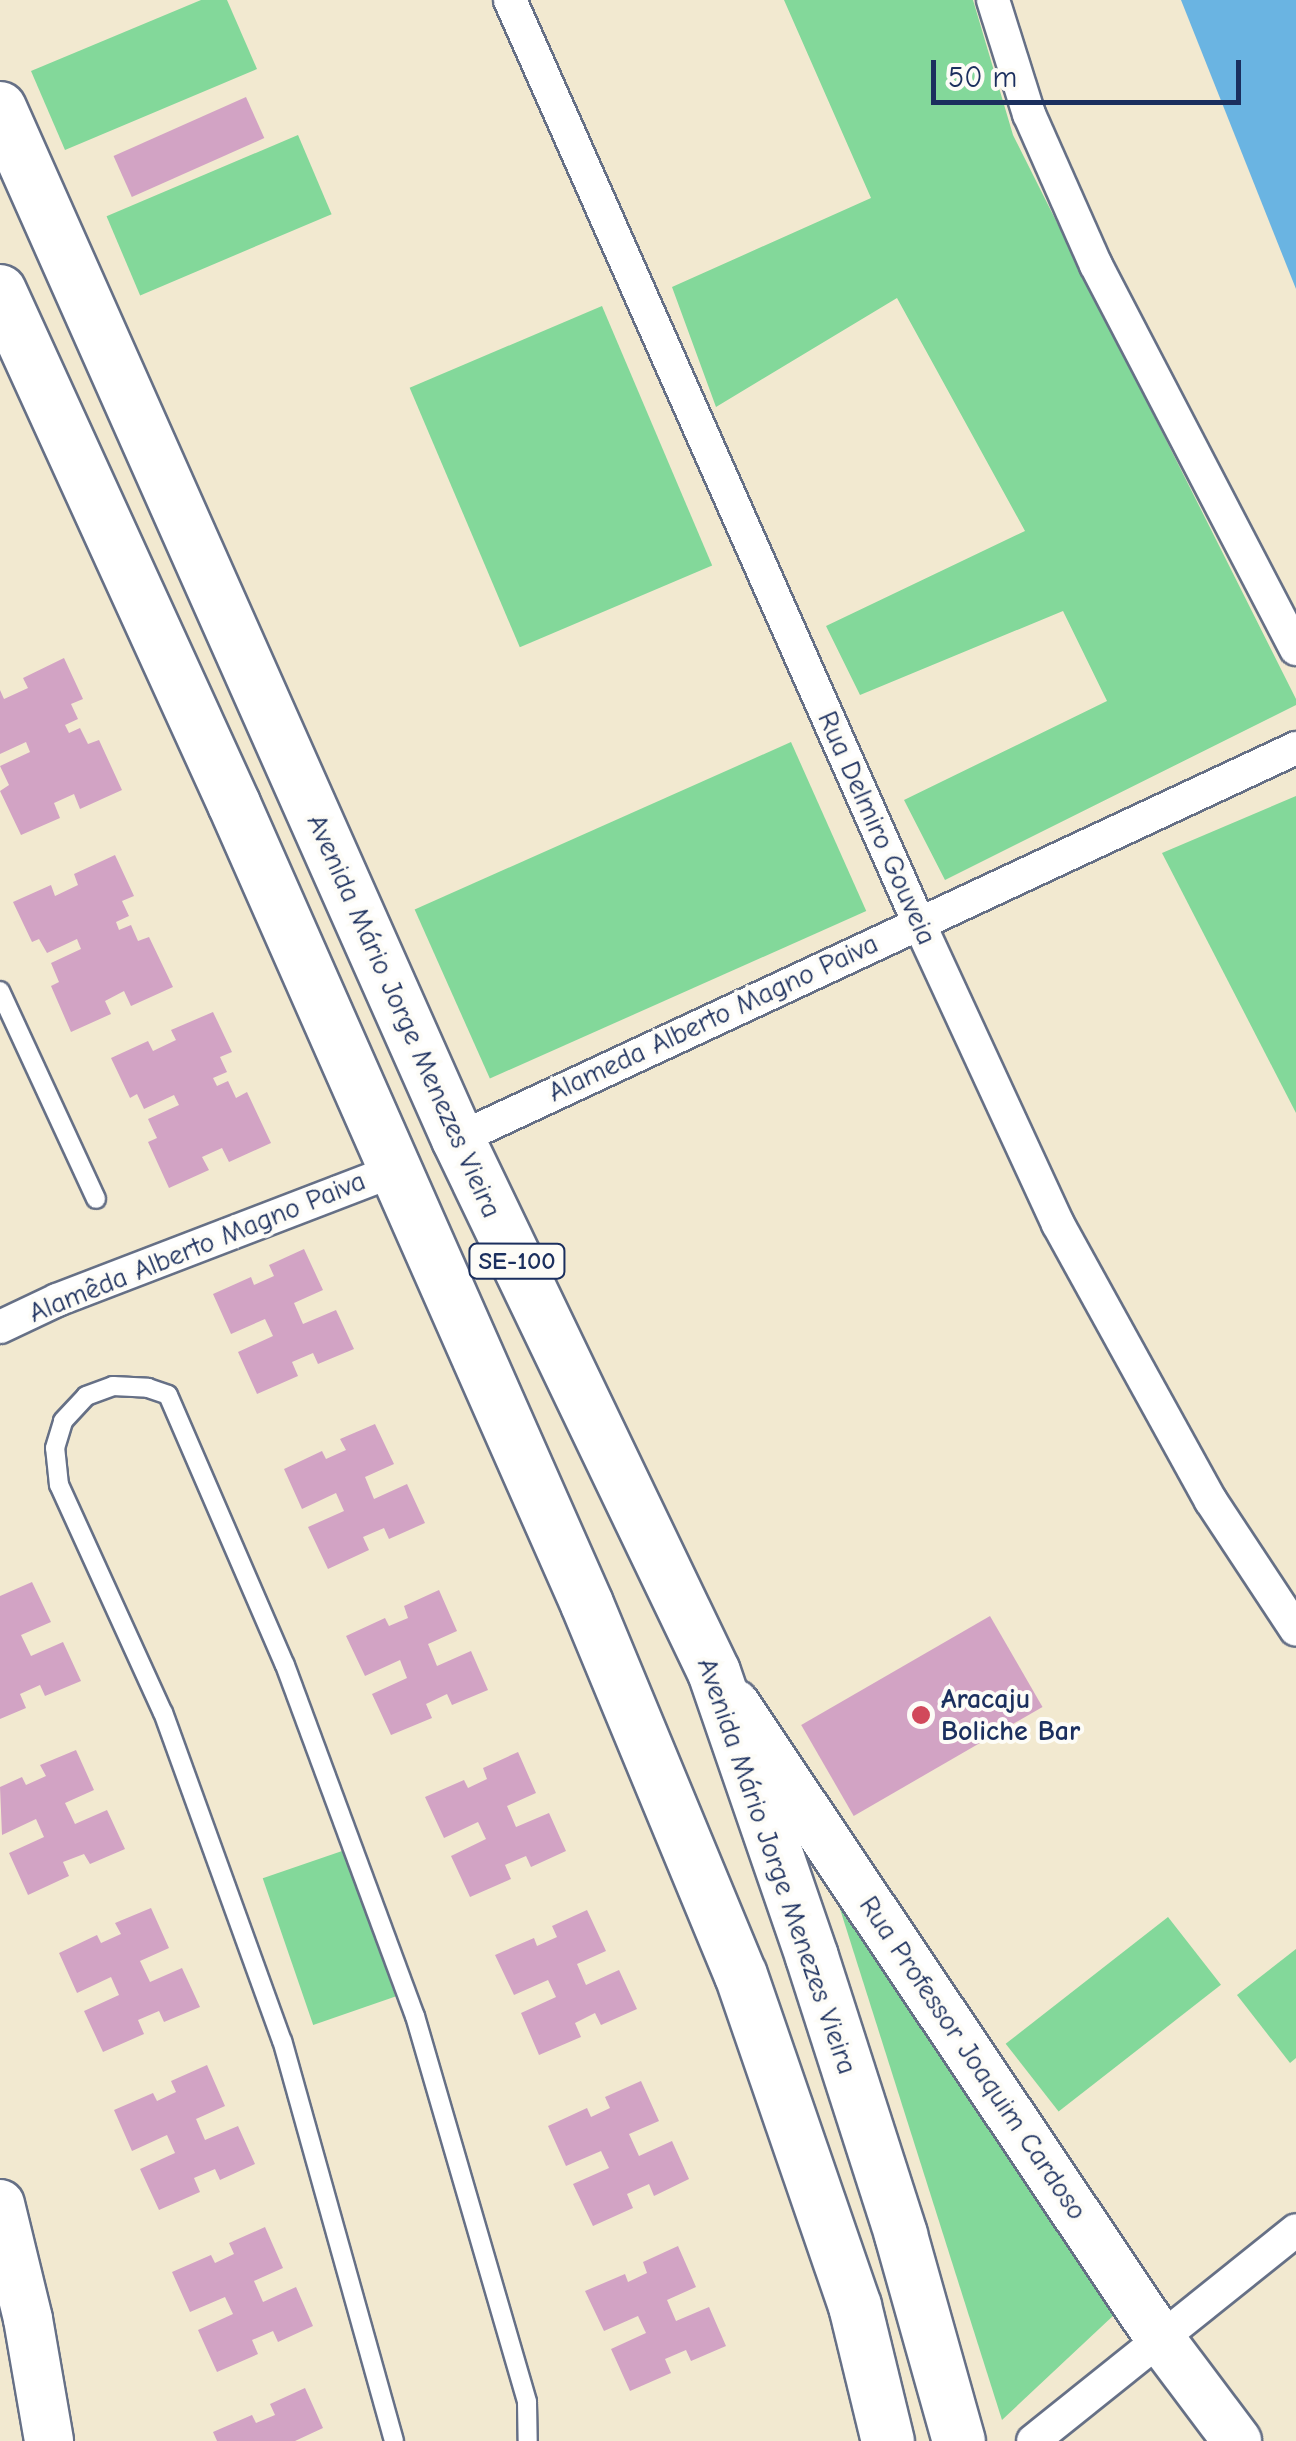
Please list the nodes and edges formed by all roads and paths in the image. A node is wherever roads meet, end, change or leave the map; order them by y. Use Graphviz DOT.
graph roads {
  1 [pos="510,0"];
  2 [pos="993,0"];
  3 [pos="0,108"];
  4 [pos="0,291"];
  5 [pos="120,382"];
  6 [pos="50,403"];
  7 [pos="1296,649"];
  8 [pos="1296,748"];
  9 [pos="297,780"];
  10 [pos="234,804"];
  11 [pos="918,922"];
  12 [pos="0,991"];
  13 [pos="458,1139"];
  14 [pos="395,1170"];
  15 [pos="96,1199"];
  16 [pos="0,1327"];
  17 [pos="1296,1630"];
  18 [pos="714,1672"];
  19 [pos="0,2204"];
  20 [pos="1296,2230"];
  21 [pos="1159,2337"];
  22 [pos="49,2441"];
  23 [pos="394,2441"];
  24 [pos="528,2441"];
  25 [pos="888,2441"];
  26 [pos="959,2441"];
  27 [pos="1033,2441"];
  28 [pos="1237,2441"];
  1 -- 11 [label="street, Rua Delmiro Gouveia"];
  2 -- 7 [label="street"];
  3 -- 5 [label="main road, Avenida Mário Jorge Menezes Vieira / SE-100"];
  4 -- 6 [label="main road, SE-100"];
  5 -- 6 [label="main road"];
  5 -- 9 [label="main road, Avenida Mário Jorge Menezes Vieira / SE-100"];
  6 -- 10 [label="main road, SE-100"];
  8 -- 11 [label="street, Alameda Alberto Magno Paiva"];
  9 -- 10 [label="main road"];
  9 -- 13 [label="main road, Avenida Mário Jorge Menezes Vieira / SE-100"];
  10 -- 14 [label="main road, SE-100"];
  11 -- 13 [label="street, Alameda Alberto Magno Paiva"];
  11 -- 17 [label="street, Rua Delmiro Gouveia"];
  12 -- 15 [label="lane"];
  13 -- 18 [label="main road, Avenida Mário Jorge Menezes Vieira / SE-100"];
  14 -- 16 [label="street, Alamêda Alberto Magno Paiva"];
  14 -- 25 [label="main road, SE-100"];
  18 -- 21 [label="street, Rua Professor Joaquim Cardoso"];
  18 -- 26 [label="main road, Avenida Mário Jorge Menezes Vieira / SE-100"];
  19 -- 22 [label="street"];
  20 -- 21 [label="street"];
  21 -- 27 [label="street"];
  21 -- 28 [label="street, Rua Professor Joaquim Cardoso"];
  23 -- 24 [label="lane"];
}
